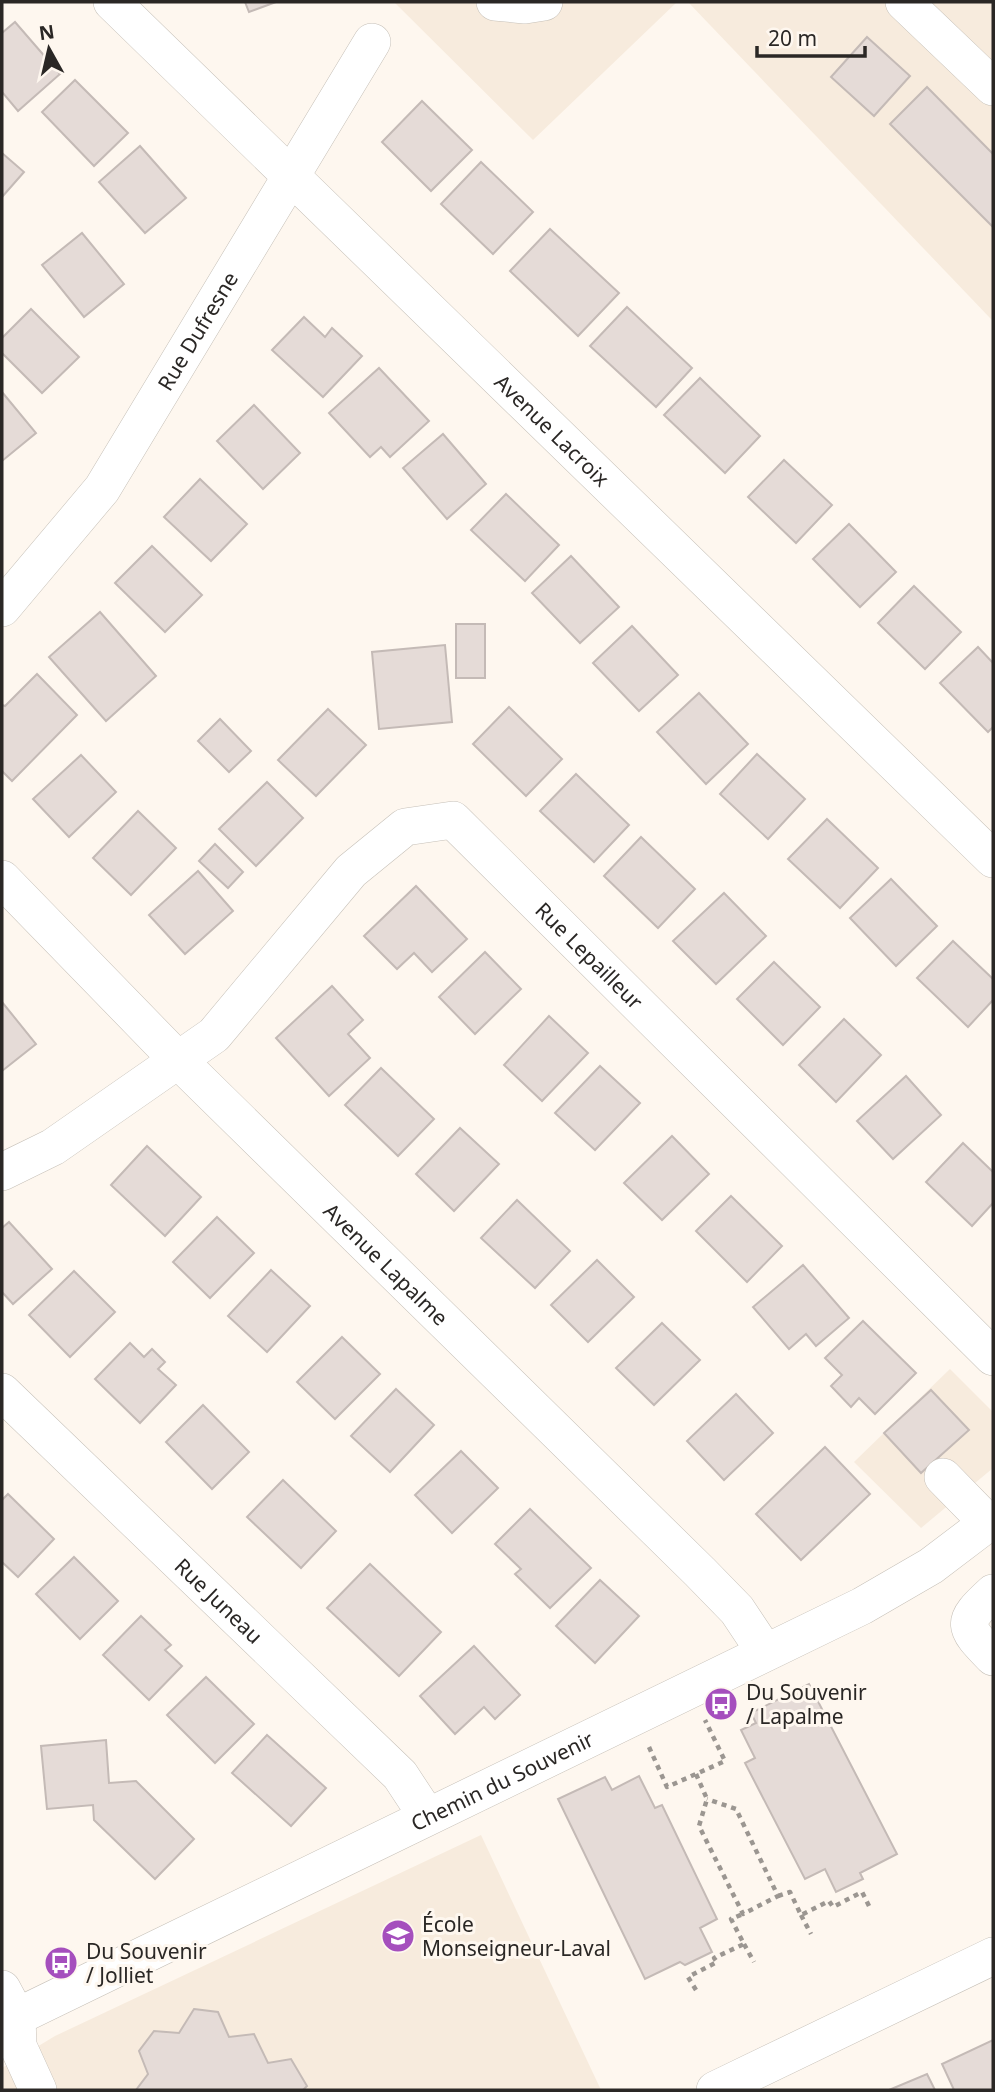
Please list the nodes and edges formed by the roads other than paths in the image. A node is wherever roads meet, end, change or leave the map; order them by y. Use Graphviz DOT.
graph roads {
  1 [pos="112,2"];
  2 [pos="495,2"];
  3 [pos="544,2"];
  4 [pos="904,2"];
  5 [pos="372,42"];
  6 [pos="993,87"];
  7 [pos="291,177"];
  8 [pos="2,608"];
  9 [pos="993,859"];
  10 [pos="2,880"];
  11 [pos="179,1061"];
  12 [pos="2,1172"];
  13 [pos="993,1357"];
  14 [pos="2,1392"];
  15 [pos="943,1477"];
  16 [pos="991,1521"];
  17 [pos="993,1593"];
  18 [pos="765,1652"];
  19 [pos="993,1657"];
  20 [pos="427,1816"];
  21 [pos="993,1956"];
  22 [pos="7,2010"];
  23 [pos="38,2090"];
  24 [pos="715,2090"];
  1 -- 7 [label="street, Avenue Lacroix"];
  2 -- 3 [label="street"];
  4 -- 6 [label="street"];
  5 -- 7 [label="street, Rue Dufresne"];
  7 -- 8 [label="street, Rue Dufresne"];
  7 -- 9 [label="street, Avenue Lacroix"];
  10 -- 11 [label="street, Avenue Lapalme"];
  11 -- 12 [label="street"];
  11 -- 13 [label="street, Rue Lepailleur"];
  11 -- 18 [label="street, Avenue Lapalme"];
  14 -- 20 [label="street, Rue Juneau"];
  15 -- 16 [label="street"];
  16 -- 18 [label="street, Chemin du Souvenir"];
  17 -- 19 [label="street"];
  18 -- 20 [label="street, Chemin du Souvenir"];
  20 -- 22 [label="street, Chemin du Souvenir"];
  21 -- 24 [label="street"];
  22 -- 23 [label="street"];
}
